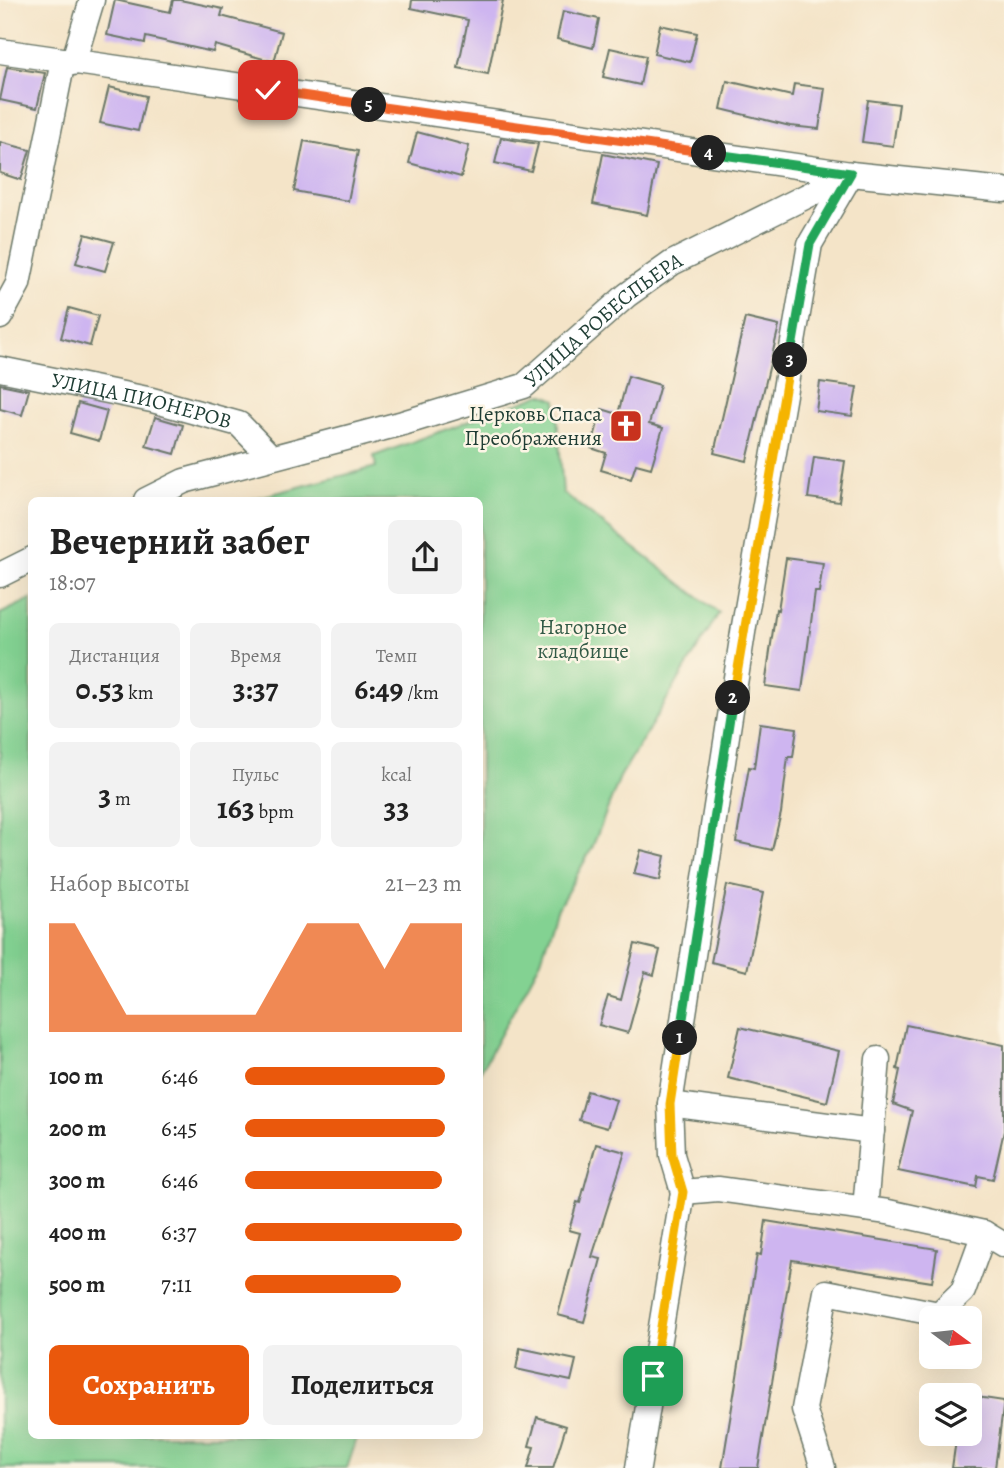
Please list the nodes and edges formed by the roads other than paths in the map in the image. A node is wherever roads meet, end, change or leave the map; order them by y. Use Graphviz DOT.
graph roads {
  1 [pos="92,0"];
  2 [pos="0,51"];
  3 [pos="68,62"];
  4 [pos="851,173"];
  5 [pos="1004,190"];
  6 [pos="0,317"];
  7 [pos="0,369"];
  8 [pos="271,457"];
  9 [pos="152,497"];
  10 [pos="28,561"];
  11 [pos="0,575"];
  12 [pos="878,1059"];
  13 [pos="670,1104"];
  14 [pos="872,1131"];
  15 [pos="683,1192"];
  16 [pos="865,1209"];
  17 [pos="997,1235"];
  18 [pos="638,1468"];
  19 [pos="823,1468"];
  1 -- 3 [label="street"];
  2 -- 3 [label="street"];
  3 -- 4 [label="street"];
  3 -- 6 [label="street"];
  4 -- 5 [label="street"];
  4 -- 8 [label="street, УЛИЦА РОБЕСПЬЕРА"];
  4 -- 13 [label="street"];
  7 -- 8 [label="street, УЛИЦА ПИОНЕРОВ"];
  8 -- 9 [label="street, УЛИЦА РОБЕСПЬЕРА"];
  10 -- 11 [label="street"];
  12 -- 14 [label="street"];
  13 -- 14 [label="street"];
  13 -- 15 [label="street"];
  14 -- 16 [label="street"];
  15 -- 16 [label="street"];
  15 -- 18 [label="street"];
  16 -- 17 [label="street"];
  17 -- 19 [label="street"];
}
